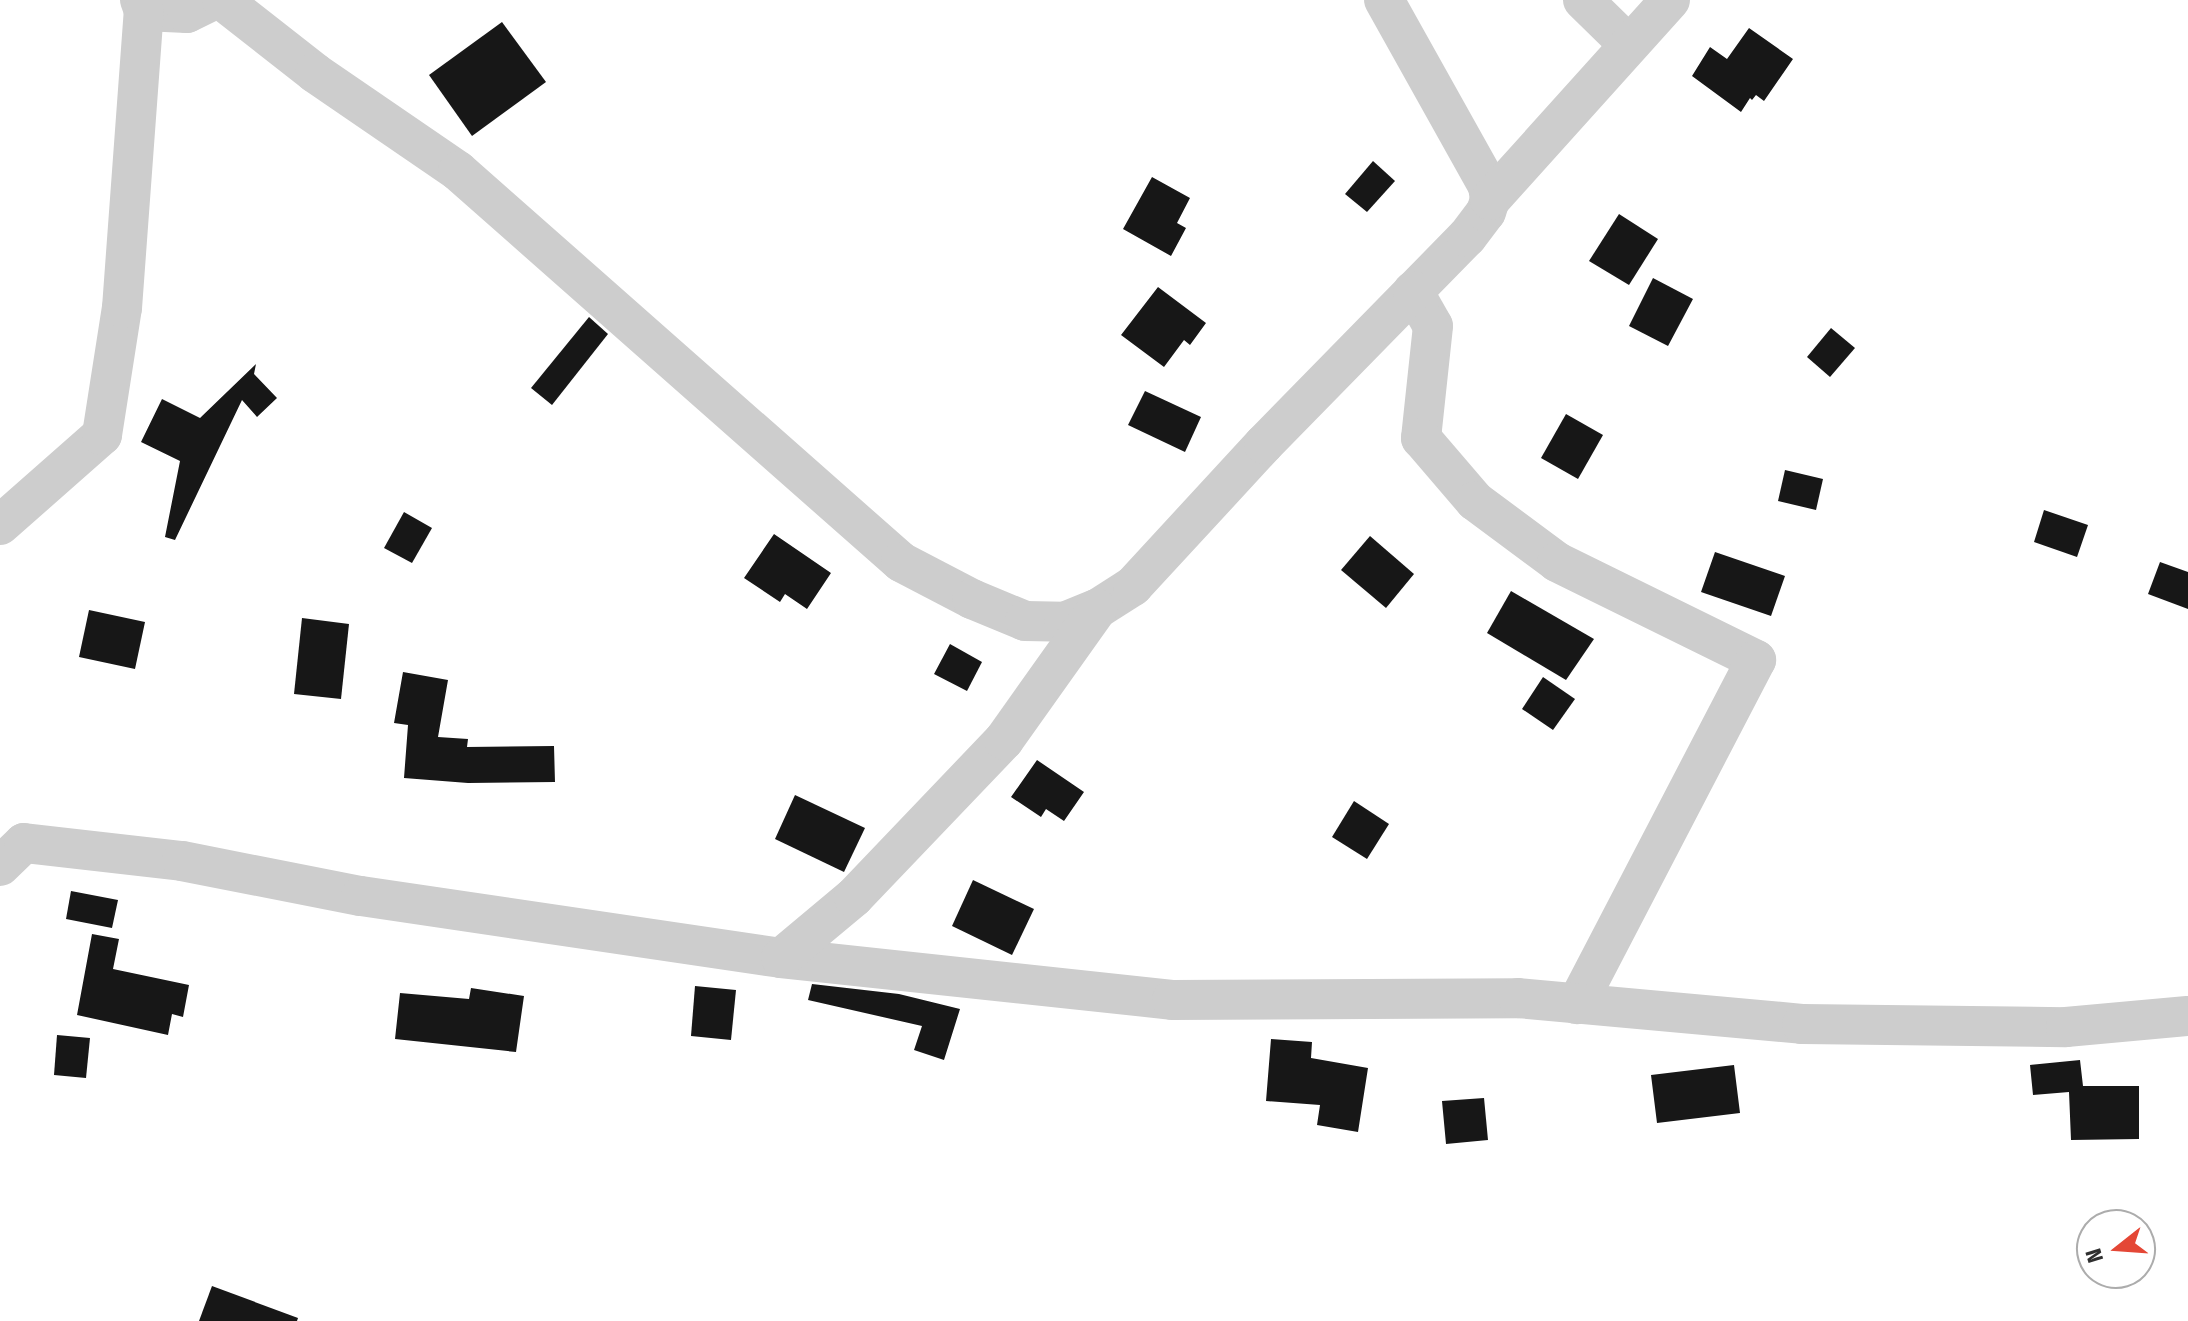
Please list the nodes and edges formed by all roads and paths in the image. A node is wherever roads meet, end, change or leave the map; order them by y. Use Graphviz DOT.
graph roads {
  1 [pos="214,0"];
  2 [pos="222,0"];
  3 [pos="1384,0"];
  4 [pos="1583,0"];
  5 [pos="1670,0"];
  6 [pos="142,6"];
  7 [pos="1629,45"];
  8 [pos="1490,200"];
  9 [pos="1413,291"];
  10 [pos="0,525"];
  11 [pos="1097,609"];
  12 [pos="0,866"];
  13 [pos="781,958"];
  14 [pos="1577,1004"];
  15 [pos="2188,1016"];
  1 -- 6 [label="street"];
  2 -- 11 [label="street"];
  3 -- 8 [label="street"];
  4 -- 7 [label="street"];
  5 -- 7 [label="street"];
  6 -- 10 [label="street"];
  7 -- 8 [label="street"];
  8 -- 9 [label="street"];
  9 -- 11 [label="street"];
  9 -- 14 [label="street"];
  11 -- 13 [label="street"];
  12 -- 13 [label="street"];
  13 -- 14 [label="street"];
  14 -- 15 [label="street"];
}
